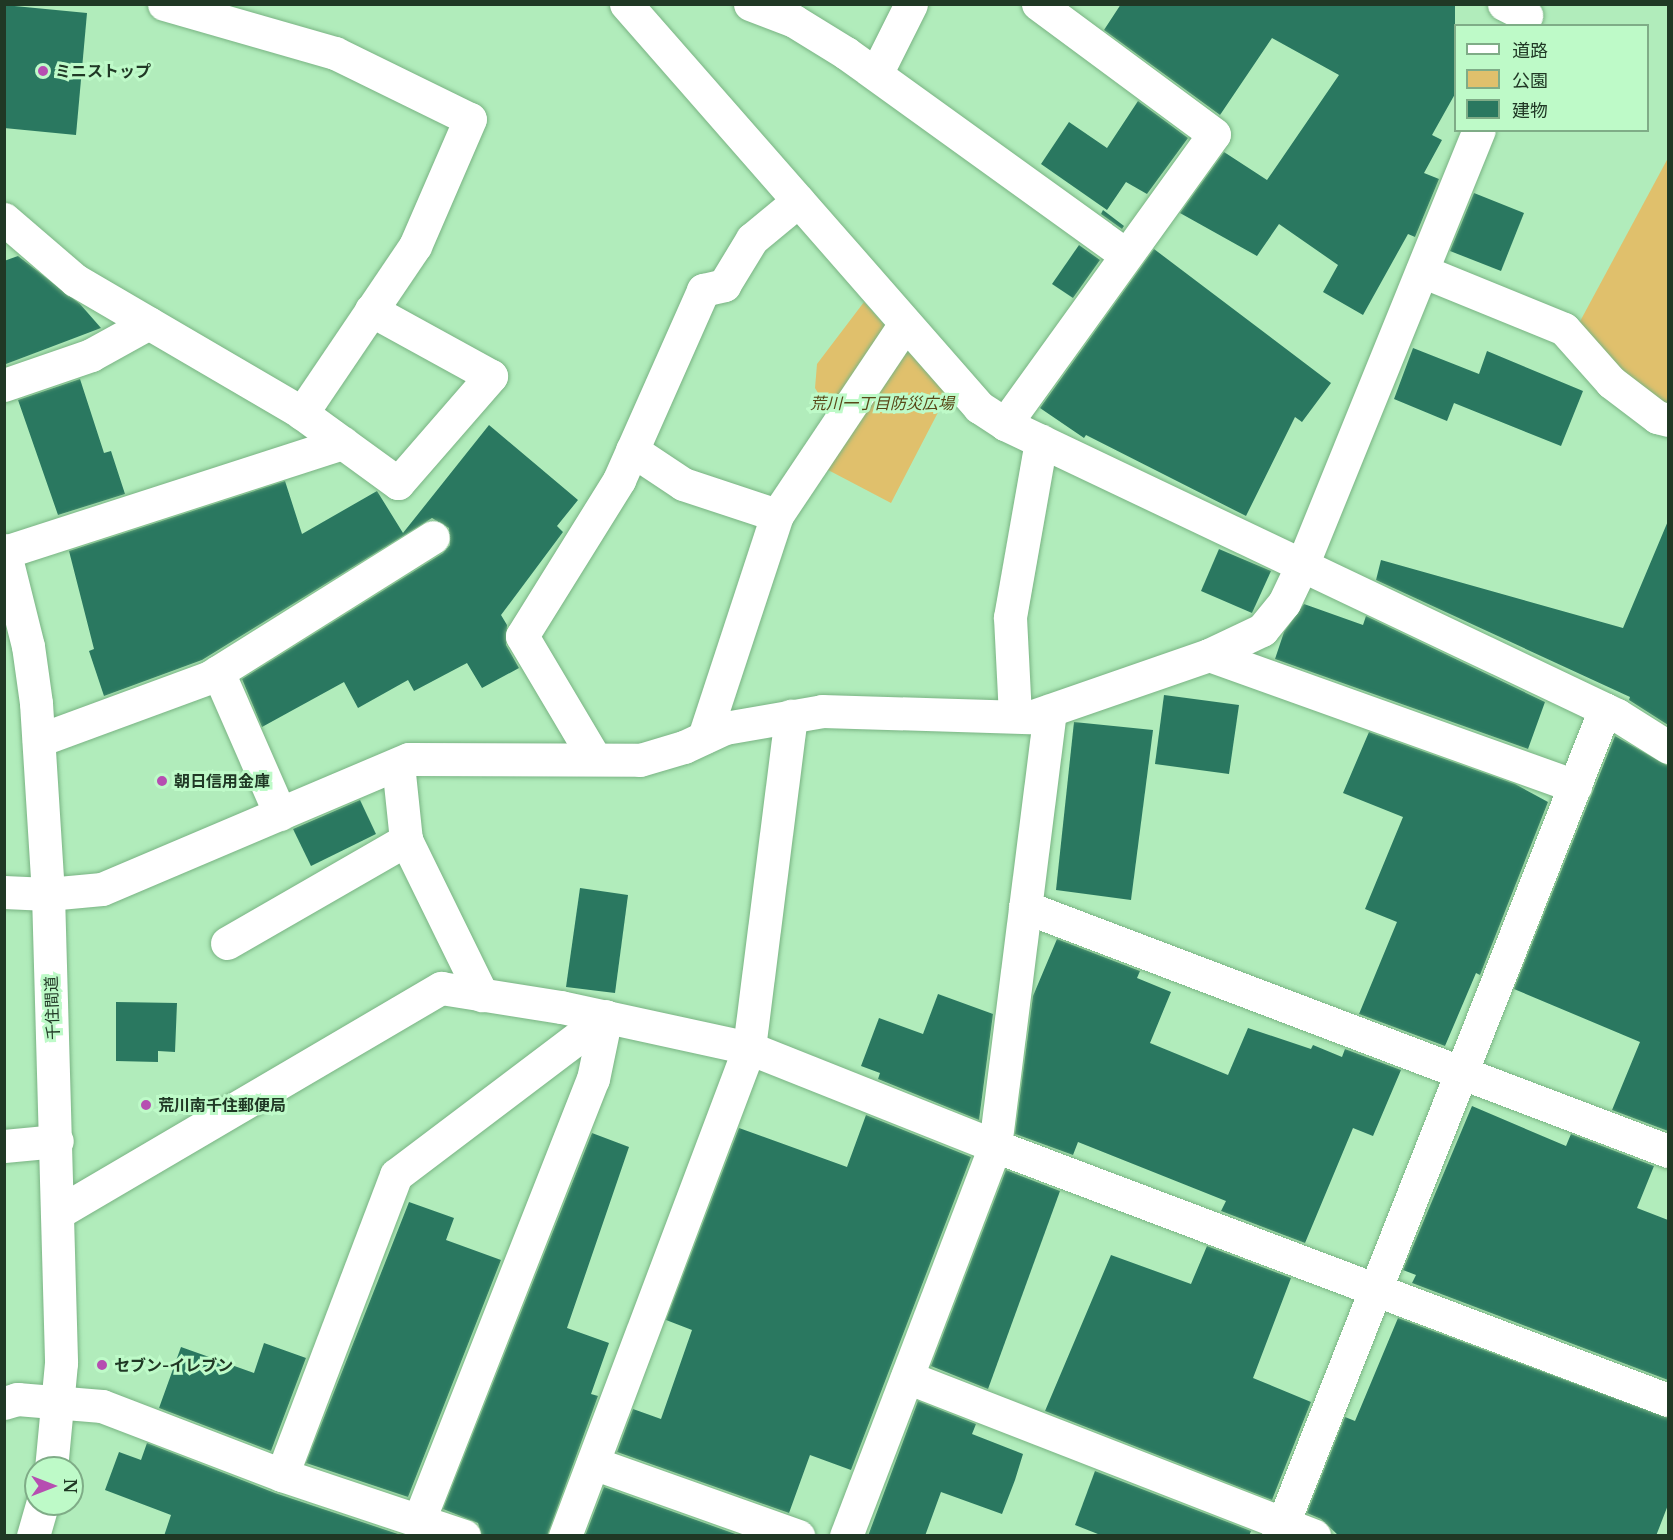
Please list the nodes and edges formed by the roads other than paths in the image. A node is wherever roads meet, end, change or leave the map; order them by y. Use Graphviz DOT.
graph roads {
  1 [pos="164,4"];
  2 [pos="626,4"];
  3 [pos="750,4"];
  4 [pos="911,4"];
  5 [pos="1038,4"];
  6 [pos="876,74"];
  7 [pos="1478,132"];
  8 [pos="798,201"];
  9 [pos="4,219"];
  10 [pos="1126,255"];
  11 [pos="1422,271"];
  12 [pos="371,310"];
  13 [pos="149,323"];
  14 [pos="904,325"];
  15 [pos="4,385"];
  16 [pos="302,413"];
  17 [pos="1668,420"];
  18 [pos="1005,424"];
  19 [pos="1041,441"];
  20 [pos="343,443"];
  21 [pos="632,450"];
  22 [pos="777,515"];
  23 [pos="433,537"];
  24 [pos="5,551"];
  25 [pos="1303,563"];
  26 [pos="16,649"];
  27 [pos="1209,655"];
  28 [pos="218,672"];
  29 [pos="1605,709"];
  30 [pos="1050,710"];
  31 [pos="790,716"];
  32 [pos="1016,716"];
  33 [pos="704,737"];
  34 [pos="39,740"];
  35 [pos="1668,747"];
  36 [pos="595,759"];
  37 [pos="398,764"];
  38 [pos="1575,786"];
  39 [pos="280,814"];
  40 [pos="406,840"];
  41 [pos="4,892"];
  42 [pos="48,894"];
  43 [pos="1025,907"];
  44 [pos="227,943"];
  45 [pos="482,995"];
  46 [pos="606,1016"];
  47 [pos="749,1048"];
  48 [pos="1460,1072"];
  49 [pos="57,1141"];
  50 [pos="4,1146"];
  51 [pos="995,1146"];
  52 [pos="1668,1151"];
  53 [pos="59,1212"];
  54 [pos="1374,1288"];
  55 [pos="907,1377"];
  56 [pos="1668,1400"];
  57 [pos="58,1402"];
  58 [pos="4,1403"];
  59 [pos="52,1456"];
  60 [pos="593,1463"];
  61 [pos="282,1475"];
  62 [pos="39,1516"];
  63 [pos="419,1520"];
  64 [pos="1281,1530"];
  65 [pos="33,1536"];
  66 [pos="465,1536"];
  67 [pos="565,1536"];
  68 [pos="798,1536"];
  69 [pos="846,1536"];
  70 [pos="1314,1536"];
  1 -- 12 [label="street"];
  2 -- 8 [label="street"];
  3 -- 6 [label="street"];
  4 -- 6 [label="street"];
  5 -- 10 [label="street"];
  6 -- 10 [label="street"];
  7 -- 11 [label="street"];
  8 -- 14 [label="street"];
  8 -- 21 [label="street"];
  9 -- 13 [label="street"];
  10 -- 18 [label="street"];
  11 -- 17 [label="street"];
  11 -- 25 [label="street"];
  12 -- 16 [label="street"];
  12 -- 20 [label="street"];
  13 -- 15 [label="street"];
  13 -- 16 [label="street"];
  14 -- 18 [label="street"];
  14 -- 22 [label="street"];
  16 -- 20 [label="street"];
  18 -- 19 [label="street"];
  19 -- 25 [label="street"];
  19 -- 32 [label="street"];
  20 -- 24 [label="street"];
  21 -- 22 [label="street"];
  21 -- 36 [label="street"];
  22 -- 33 [label="street"];
  23 -- 28 [label="street"];
  24 -- 26 [label="street, 千住間道"];
  25 -- 27 [label="street"];
  25 -- 29 [label="street"];
  26 -- 34 [label="street, 千住間道"];
  27 -- 30 [label="street"];
  27 -- 38 [label="street"];
  28 -- 34 [label="street"];
  28 -- 39 [label="street"];
  29 -- 35 [label="street"];
  29 -- 38 [label="street"];
  30 -- 32 [label="street"];
  30 -- 43 [label="street"];
  31 -- 32 [label="street"];
  31 -- 33 [label="street"];
  31 -- 47 [label="street"];
  33 -- 36 [label="street"];
  34 -- 42 [label="street, 千住間道"];
  36 -- 37 [label="street"];
  37 -- 39 [label="street"];
  37 -- 40 [label="street"];
  38 -- 48 [label="street"];
  39 -- 42 [label="street"];
  40 -- 44 [label="street"];
  40 -- 45 [label="street"];
  41 -- 42 [label="street"];
  42 -- 49 [label="street, 千住間道"];
  43 -- 48 [label="street"];
  43 -- 51 [label="street"];
  45 -- 46 [label="street"];
  45 -- 53 [label="street"];
  46 -- 47 [label="street"];
  46 -- 61 [label="street"];
  46 -- 63 [label="street"];
  47 -- 51 [label="street"];
  47 -- 60 [label="street"];
  48 -- 52 [label="street"];
  48 -- 54 [label="street"];
  49 -- 50 [label="street"];
  49 -- 53 [label="street, 千住間道"];
  51 -- 54 [label="street"];
  51 -- 55 [label="street"];
  53 -- 57 [label="street, 千住間道"];
  54 -- 56 [label="street"];
  54 -- 64 [label="street"];
  55 -- 64 [label="street"];
  55 -- 69 [label="street"];
  57 -- 58 [label="street"];
  57 -- 59 [label="street, 千住間道"];
  57 -- 61 [label="street"];
  60 -- 67 [label="street"];
  60 -- 68 [label="street"];
  61 -- 63 [label="street"];
  62 -- 65 [label="street"];
  63 -- 66 [label="street"];
  64 -- 70 [label="street"];
}
